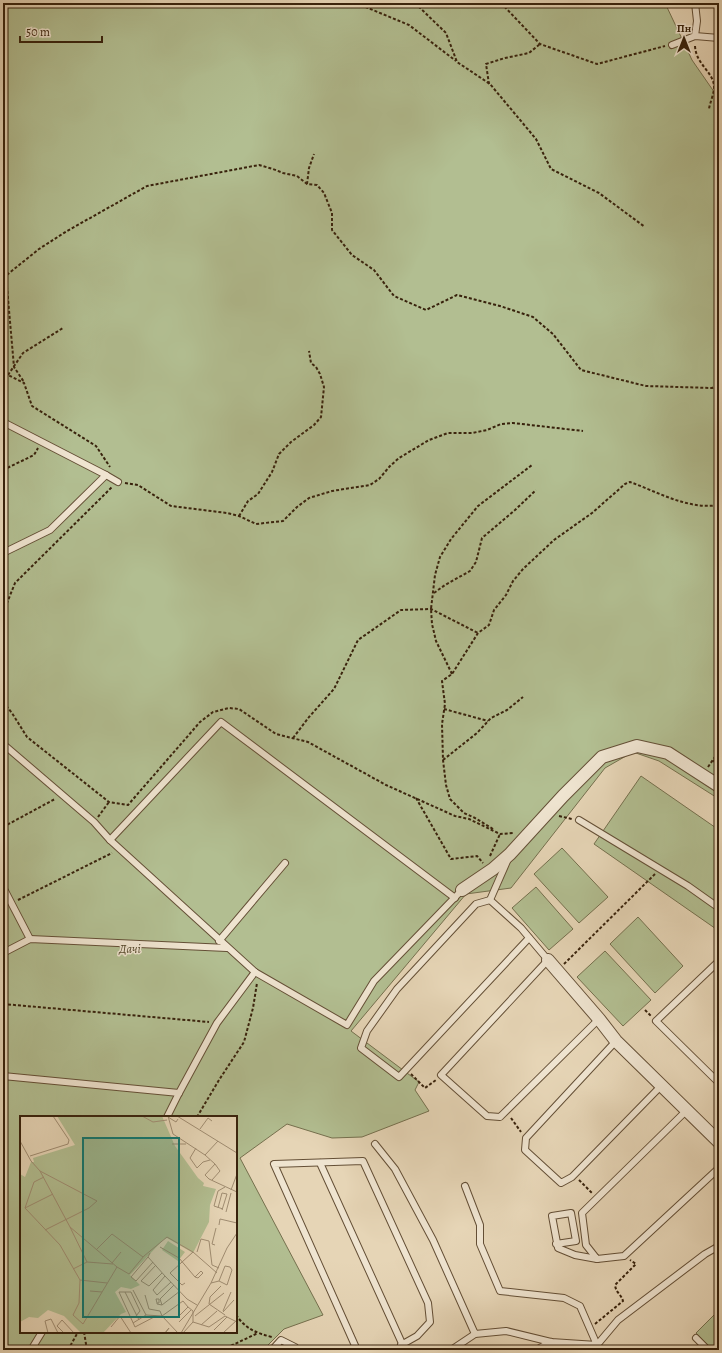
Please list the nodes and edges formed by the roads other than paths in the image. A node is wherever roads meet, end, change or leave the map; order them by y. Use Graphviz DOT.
graph roads {
  1 [pos="695,3"];
  2 [pos="695,36"];
  3 [pos="719,38"];
  4 [pos="672,44"];
  5 [pos="3,422"];
  6 [pos="106,475"];
  7 [pos="118,482"];
  8 [pos="3,553"];
  9 [pos="3,744"];
  10 [pos="719,786"];
  11 [pos="579,820"];
  12 [pos="110,840"];
  13 [pos="510,854"];
  14 [pos="285,863"];
  15 [pos="3,887"];
  16 [pos="459,894"];
  17 [pos="490,900"];
  18 [pos="719,908"];
  19 [pos="529,938"];
  20 [pos="30,939"];
  21 [pos="219,941"];
  22 [pos="227,948"];
  23 [pos="3,953"];
  24 [pos="548,960"];
  25 [pos="719,961"];
  26 [pos="255,972"];
  27 [pos="599,1019"];
  28 [pos="616,1041"];
  29 [pos="3,1076"];
  30 [pos="719,1083"];
  31 [pos="661,1086"];
  32 [pos="179,1093"];
  33 [pos="686,1111"];
  34 [pos="168,1116"];
  35 [pos="719,1142"];
  36 [pos="375,1144"];
  37 [pos="320,1163"];
  38 [pos="719,1168"];
  39 [pos="465,1186"];
  40 [pos="556,1244"];
  41 [pos="719,1246"];
  42 [pos="597,1259"];
  43 [pos="41,1333"];
  44 [pos="475,1334"];
  45 [pos="696,1338"];
  46 [pos="551,1342"];
  47 [pos="597,1345"];
  48 [pos="719,1347"];
  49 [pos="403,1348"];
  50 [pos="31,1350"];
  51 [pos="272,1350"];
  52 [pos="298,1350"];
  53 [pos="357,1350"];
  54 [pos="451,1350"];
  55 [pos="536,1350"];
  56 [pos="602,1350"];
  57 [pos="708,1350"];
  58 [pos="716,1350"];
  1 -- 2 [label="lane"];
  2 -- 3 [label="lane"];
  2 -- 4 [label="lane"];
  5 -- 6 [label="lane"];
  6 -- 7 [label="lane"];
  6 -- 8 [label="lane"];
  9 -- 12 [label="lane"];
  10 -- 13 [label="street"];
  11 -- 18 [label="lane"];
  12 -- 16 [label="lane"];
  12 -- 21 [label="lane"];
  13 -- 16 [label="street"];
  13 -- 17 [label="lane"];
  14 -- 21 [label="lane"];
  15 -- 20 [label="lane"];
  16 -- 26 [label="lane"];
  17 -- 19 [label="lane"];
  17 -- 19 [label="lane"];
  19 -- 24 [label="lane"];
  20 -- 22 [label="lane"];
  20 -- 23 [label="lane"];
  21 -- 22 [label="lane"];
  22 -- 26 [label="lane"];
  24 -- 27 [label="street"];
  24 -- 27 [label="lane"];
  25 -- 30 [label="lane"];
  26 -- 32 [label="lane"];
  27 -- 28 [label="street"];
  28 -- 31 [label="street"];
  28 -- 31 [label="lane"];
  29 -- 32 [label="lane"];
  31 -- 33 [label="street"];
  32 -- 34 [label="lane"];
  33 -- 35 [label="street"];
  33 -- 42 [label="lane"];
  36 -- 44 [label="lane"];
  37 -- 49 [label="lane"];
  37 -- 49 [label="lane"];
  37 -- 53 [label="lane"];
  38 -- 42 [label="lane"];
  39 -- 47 [label="lane"];
  40 -- 40 [label="lane"];
  40 -- 42 [label="lane"];
  41 -- 47 [label="lane"];
  43 -- 50 [label="lane"];
  44 -- 46 [label="lane"];
  44 -- 54 [label="lane"];
  45 -- 57 [label="lane"];
  46 -- 47 [label="lane"];
  46 -- 55 [label="lane"];
  47 -- 56 [label="lane"];
  48 -- 58 [label="lane"];
  51 -- 52 [label="lane"];
}
